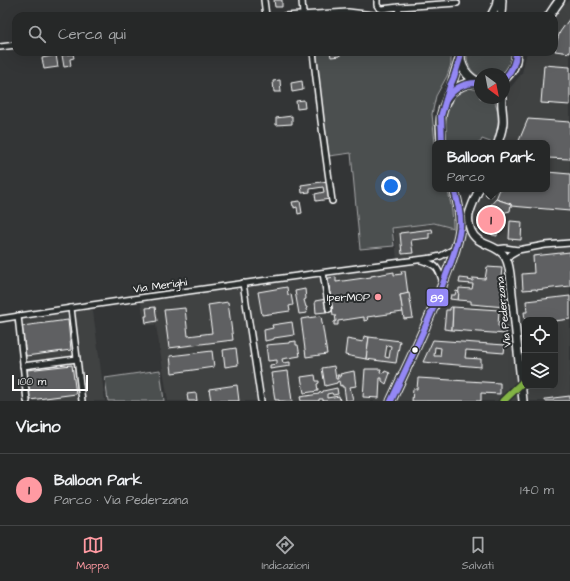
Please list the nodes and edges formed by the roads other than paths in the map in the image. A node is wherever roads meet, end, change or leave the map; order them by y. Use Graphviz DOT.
graph roads {
  1 [pos="264,0"];
  2 [pos="302,0"];
  3 [pos="377,0"];
  4 [pos="497,0"];
  5 [pos="502,0"];
  6 [pos="560,0"];
  7 [pos="457,2"];
  8 [pos="399,7"];
  9 [pos="266,12"];
  10 [pos="306,12"];
  11 [pos="398,12"];
  12 [pos="493,12"];
  13 [pos="501,12"];
  14 [pos="551,12"];
  15 [pos="12,46"];
  16 [pos="0,47"];
  17 [pos="313,56"];
  18 [pos="460,56"];
  19 [pos="460,56"];
  20 [pos="516,56"];
  21 [pos="512,71"];
  22 [pos="510,75"];
  23 [pos="474,80"];
  24 [pos="474,82"];
  25 [pos="448,95"];
  26 [pos="501,104"];
  27 [pos="442,140"];
  28 [pos="499,140"];
  29 [pos="455,192"];
  30 [pos="478,192"];
  31 [pos="332,201"];
  32 [pos="570,243"];
  33 [pos="456,248"];
  34 [pos="497,249"];
  35 [pos="518,250"];
  36 [pos="506,259"];
  37 [pos="420,260"];
  38 [pos="323,272"];
  39 [pos="243,283"];
  40 [pos="443,283"];
  41 [pos="71,308"];
  42 [pos="329,309"];
  43 [pos="18,316"];
  44 [pos="0,319"];
  45 [pos="77,359"];
  46 [pos="23,366"];
  47 [pos="27,401"];
  48 [pos="82,401"];
  49 [pos="261,401"];
  50 [pos="391,401"];
  51 [pos="523,401"];
  1 -- 9 [label="street"];
  2 -- 10 [label="street"];
  3 -- 8 [label="street"];
  4 -- 12 [label="main road"];
  5 -- 13 [label="main road"];
  6 -- 14 [label="main road"];
  7 -- 8 [label="street"];
  8 -- 11 [label="street"];
  15 -- 16 [label="street"];
  17 -- 31 [label="street"];
  18 -- 23 [label="main road"];
  19 -- 25 [label="main road"];
  20 -- 21 [label="main road"];
  21 -- 22 [label="main road"];
  24 -- 25 [label="main road"];
  25 -- 27 [label="main road"];
  26 -- 28 [label="main road"];
  29 -- 33 [label="main road"];
  30 -- 34 [label="main road, Via Pederzana"];
  32 -- 35 [label="street"];
  33 -- 37 [label="street, Via Merighi"];
  33 -- 40 [label="main road"];
  34 -- 35 [label="street"];
  34 -- 36 [label="main road, Via Pederzana"];
  35 -- 36 [label="street"];
  36 -- 51 [label="main road, Via Pederzana"];
  37 -- 38 [label="street, Via Merighi"];
  37 -- 40 [label="street"];
  38 -- 39 [label="street, Via Merighi"];
  38 -- 42 [label="street"];
  39 -- 41 [label="street, Via Merighi"];
  39 -- 49 [label="street"];
  40 -- 50 [label="main road"];
  41 -- 43 [label="street, Via Merighi"];
  41 -- 45 [label="street"];
  43 -- 44 [label="street, Via Merighi"];
  43 -- 46 [label="street"];
  45 -- 46 [label="street"];
  45 -- 48 [label="street"];
  46 -- 47 [label="street"];
}
